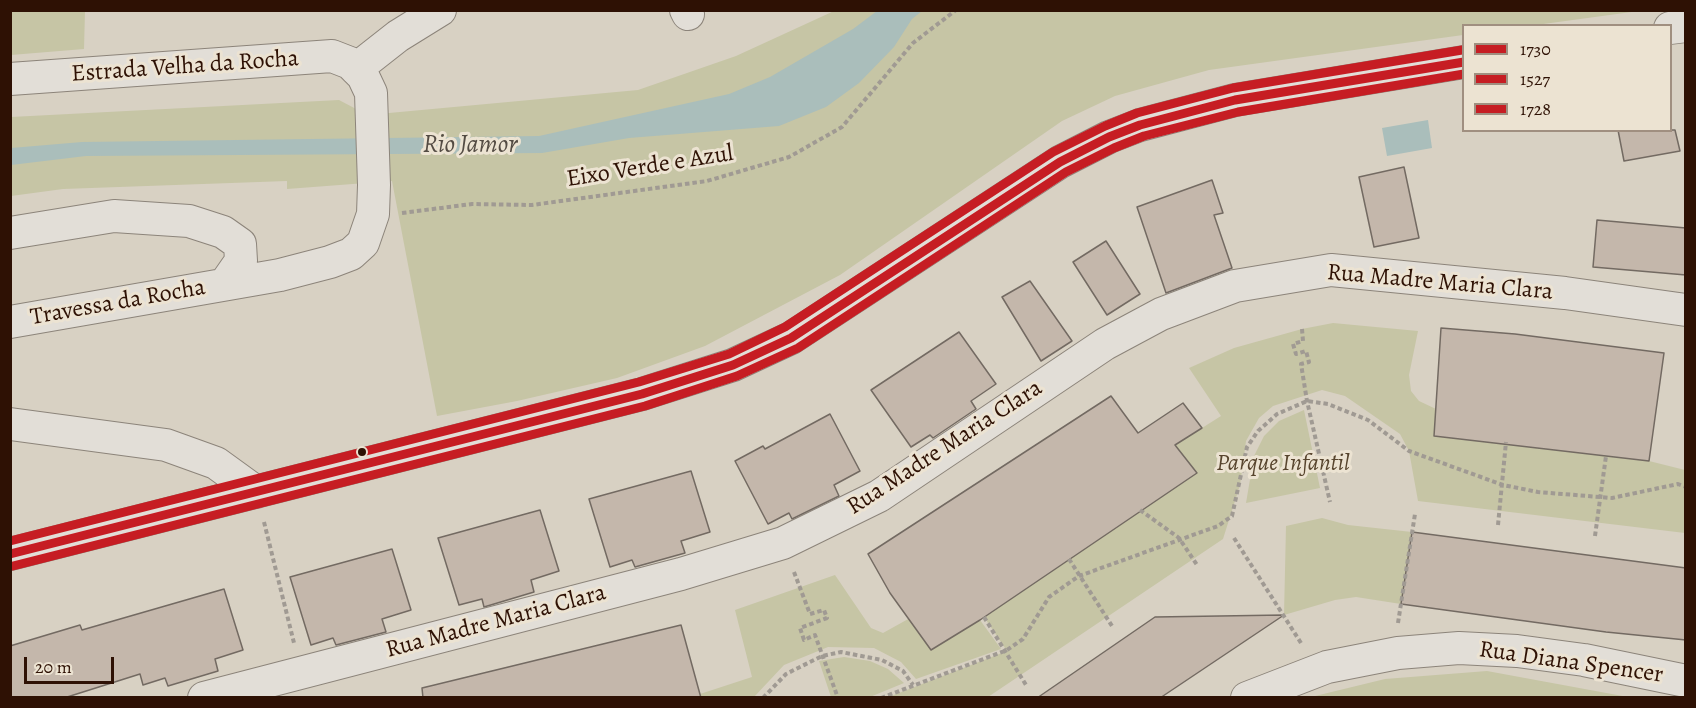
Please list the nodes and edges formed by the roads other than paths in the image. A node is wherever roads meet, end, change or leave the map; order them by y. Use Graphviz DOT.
graph roads {
  1 [pos="440,10"];
  2 [pos="1462,62"];
  3 [pos="356,69"];
  4 [pos="10,79"];
  5 [pos="10,233"];
  6 [pos="225,284"];
  7 [pos="1686,310"];
  8 [pos="10,322"];
  9 [pos="10,424"];
  10 [pos="256,492"];
  11 [pos="10,554"];
  12 [pos="1686,681"];
  13 [pos="204,698"];
  14 [pos="1246,698"];
  1 -- 3 [label="street"];
  2 -- 10 [label="street"];
  3 -- 4 [label="street, Estrada Velha da Rocha"];
  3 -- 6 [label="street"];
  5 -- 6 [label="street"];
  6 -- 8 [label="street, Travessa da Rocha"];
  7 -- 13 [label="street, Rua Madre Maria Clara"];
  9 -- 10 [label="street"];
  10 -- 11 [label="street"];
  12 -- 14 [label="street, Rua Diana Spencer"];
}
